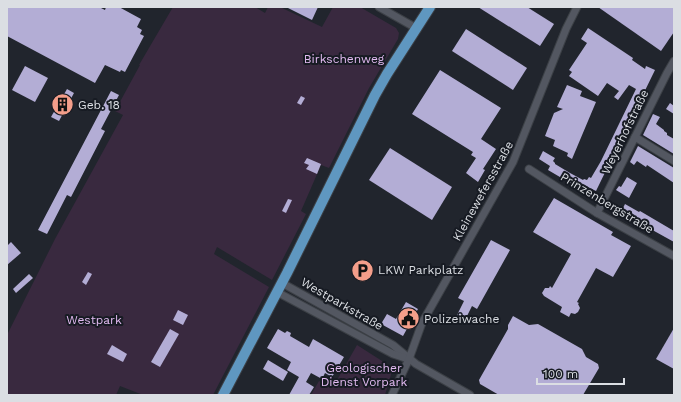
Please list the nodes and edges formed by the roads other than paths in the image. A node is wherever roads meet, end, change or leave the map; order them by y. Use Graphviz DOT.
graph roads {
  1 [pos="379,7"];
  2 [pos="430,7"];
  3 [pos="577,7"];
  4 [pos="416,28"];
  5 [pos="674,61"];
  6 [pos="635,137"];
  7 [pos="674,161"];
  8 [pos="529,169"];
  9 [pos="598,213"];
  10 [pos="674,256"];
  11 [pos="280,287"];
  12 [pos="409,359"];
  13 [pos="223,395"];
  14 [pos="392,395"];
  15 [pos="470,395"];
  1 -- 4 [label="street"];
  2 -- 4 [label="main road"];
  3 -- 12 [label="street, Kleinewefersstraße"];
  4 -- 11 [label="main road"];
  5 -- 6 [label="street, Weyerhofstraße"];
  6 -- 7 [label="street"];
  6 -- 9 [label="street, Weyerhofstraße"];
  8 -- 9 [label="street, Prinzenbergstraße"];
  9 -- 10 [label="street, Prinzenbergstraße"];
  11 -- 12 [label="street, Westparkstraße"];
  11 -- 12 [label="street, Westparkstraße"];
  11 -- 13 [label="main road"];
  12 -- 14 [label="street, Kleinewefersstraße"];
  12 -- 15 [label="street, Westparkstraße"];
}
